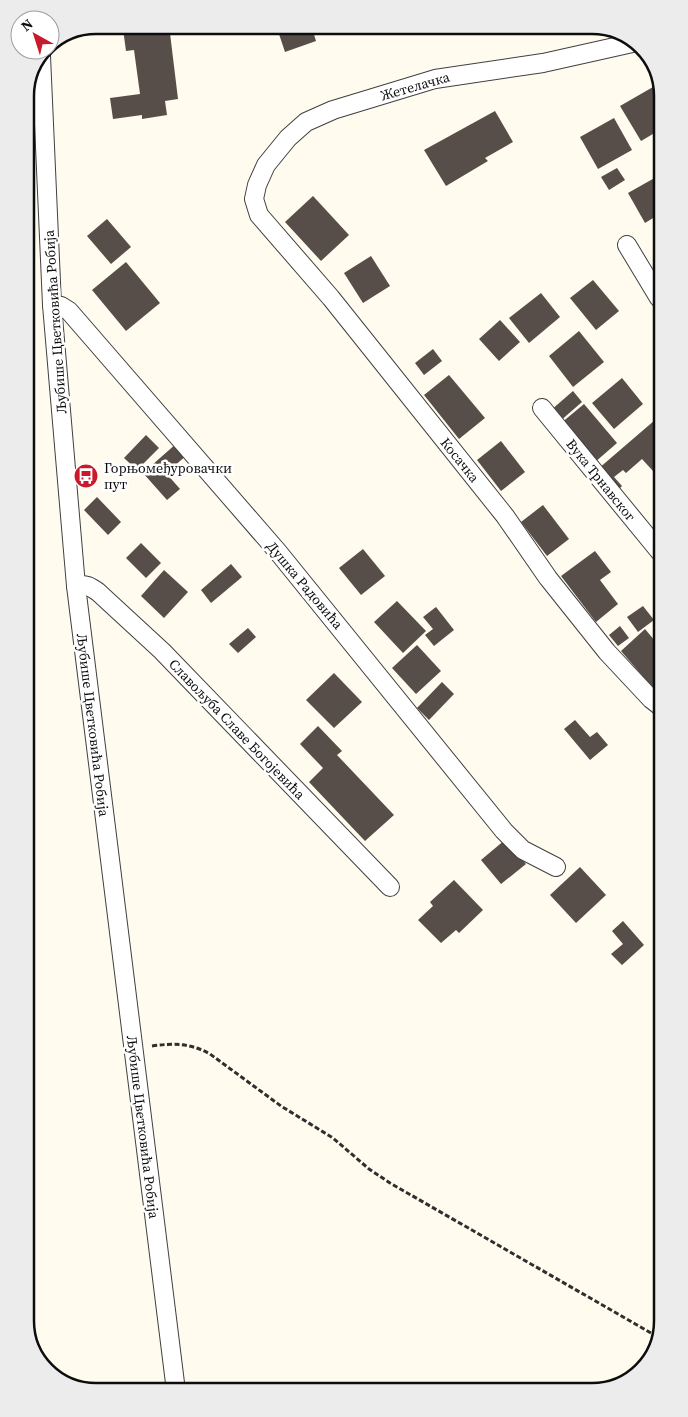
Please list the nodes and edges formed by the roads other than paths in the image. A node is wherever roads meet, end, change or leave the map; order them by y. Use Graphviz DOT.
graph roads {
  1 [pos="626,44"];
  2 [pos="41,66"];
  3 [pos="259,215"];
  4 [pos="627,245"];
  5 [pos="654,290"];
  6 [pos="52,305"];
  7 [pos="542,408"];
  8 [pos="654,545"];
  9 [pos="76,586"];
  10 [pos="654,702"];
  11 [pos="556,867"];
  12 [pos="390,887"];
  13 [pos="175,1383"];
  1 -- 3 [label="street, Жетелачка"];
  2 -- 6 [label="street, Љубише Цветковића Робија"];
  3 -- 10 [label="street, Косачка"];
  4 -- 5 [label="street"];
  6 -- 9 [label="street, Љубише Цветковића Робија"];
  6 -- 11 [label="street, Душка Радовића"];
  7 -- 8 [label="street, Вука Трнавског"];
  9 -- 12 [label="street, Славољуба Славе Богојевића"];
  9 -- 13 [label="street, Љубише Цветковића Робија"];
}
